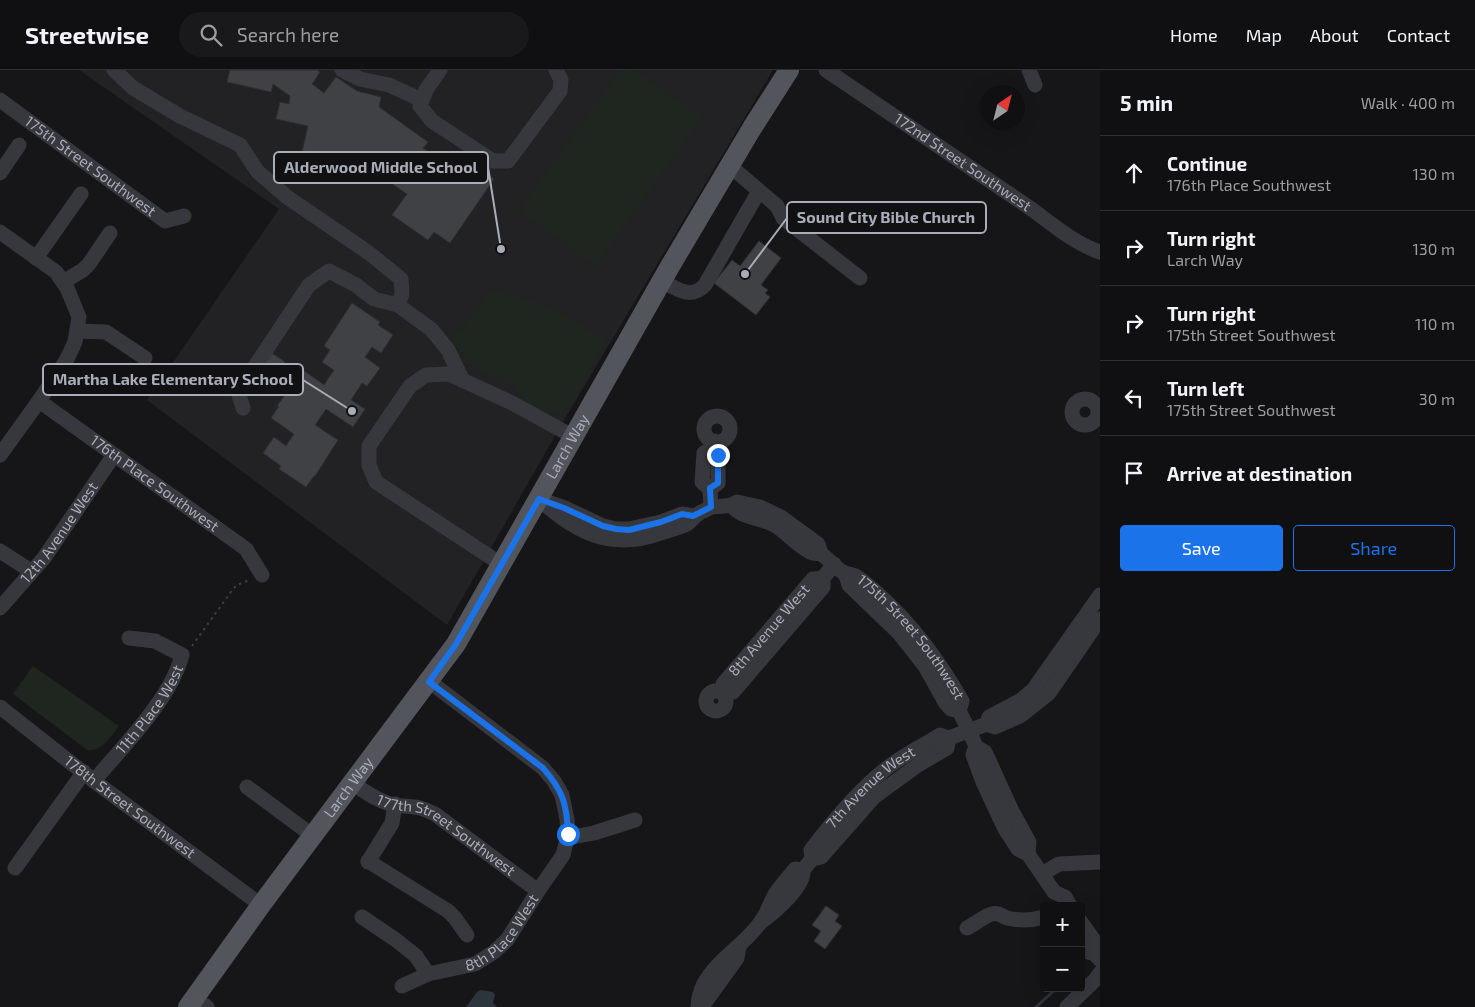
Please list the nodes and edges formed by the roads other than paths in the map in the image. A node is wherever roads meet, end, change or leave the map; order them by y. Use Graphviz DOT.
graph roads {
  1 [pos="114,70"];
  2 [pos="342,70"];
  3 [pos="440,70"];
  4 [pos="556,70"];
  5 [pos="789,70"];
  6 [pos="826,70"];
  7 [pos="1029,70"];
  8 [pos="1035,85"];
  9 [pos="0,100"];
  10 [pos="422,100"];
  11 [pos="19,145"];
  12 [pos="730,166"];
  13 [pos="0,173"];
  14 [pos="759,191"];
  15 [pos="81,194"];
  16 [pos="184,216"];
  17 [pos="0,232"];
  18 [pos="110,233"];
  19 [pos="1100,252"];
  20 [pos="36,258"];
  21 [pos="860,278"];
  22 [pos="662,281"];
  23 [pos="63,282"];
  24 [pos="398,305"];
  25 [pos="78,324"];
  26 [pos="145,358"];
  27 [pos="463,381"];
  28 [pos="39,401"];
  29 [pos="243,408"];
  30 [pos="574,437"];
  31 [pos="713,444"];
  32 [pos="0,455"];
  33 [pos="114,455"];
  34 [pos="539,499"];
  35 [pos="711,507"];
  36 [pos="0,551"];
  37 [pos="502,564"];
  38 [pos="839,569"];
  39 [pos="31,571"];
  40 [pos="262,575"];
  41 [pos="1100,595"];
  42 [pos="0,608"];
  43 [pos="1100,619"];
  44 [pos="129,638"];
  45 [pos="429,682"];
  46 [pos="724,692"];
  47 [pos="0,708"];
  48 [pos="987,724"];
  49 [pos="969,730"];
  50 [pos="89,776"];
  51 [pos="352,783"];
  52 [pos="247,787"];
  53 [pos="395,804"];
  54 [pos="635,820"];
  55 [pos="313,836"];
  56 [pos="567,838"];
  57 [pos="1100,862"];
  58 [pos="15,868"];
  59 [pos="1042,874"];
  60 [pos="538,891"];
  61 [pos="1055,899"];
  62 [pos="1068,902"];
  63 [pos="261,905"];
  64 [pos="362,917"];
  65 [pos="1040,918"];
  66 [pos="967,928"];
  67 [pos="1085,928"];
  68 [pos="467,935"];
  69 [pos="1082,947"];
  70 [pos="1098,957"];
  71 [pos="428,974"];
  72 [pos="1100,974"];
  73 [pos="402,986"];
  74 [pos="196,1004"];
  75 [pos="699,1007"];
  76 [pos="1067,1007"];
  1 -- 24 [label="street"];
  2 -- 10 [label="street"];
  3 -- 10 [label="street"];
  4 -- 10 [label="street"];
  5 -- 12 [label="main road, Larch Way"];
  6 -- 19 [label="street, 172nd Street Southwest"];
  7 -- 8 [label="street"];
  9 -- 16 [label="street, 175th Street Southwest"];
  11 -- 13 [label="street"];
  12 -- 14 [label="street"];
  12 -- 22 [label="main road, Larch Way"];
  14 -- 21 [label="street"];
  14 -- 22 [label="street"];
  15 -- 20 [label="street"];
  17 -- 20 [label="street"];
  18 -- 23 [label="street"];
  20 -- 23 [label="street"];
  22 -- 30 [label="main road, Larch Way"];
  23 -- 25 [label="street"];
  24 -- 27 [label="street"];
  24 -- 29 [label="street"];
  25 -- 26 [label="street"];
  25 -- 28 [label="street"];
  27 -- 30 [label="street"];
  27 -- 37 [label="street"];
  28 -- 32 [label="street"];
  28 -- 33 [label="street, 176th Place Southwest"];
  30 -- 34 [label="main road, Larch Way"];
  31 -- 35 [label="street"];
  33 -- 39 [label="street, 12th Avenue West"];
  33 -- 40 [label="street, 176th Place Southwest"];
  34 -- 35 [label="street, 175th Street Southwest"];
  34 -- 37 [label="main road, Larch Way"];
  35 -- 38 [label="street, 175th Street Southwest"];
  36 -- 39 [label="street"];
  37 -- 45 [label="main road, Larch Way"];
  38 -- 46 [label="street, 8th Avenue West"];
  38 -- 49 [label="street, 175th Street Southwest"];
  39 -- 42 [label="street, 12th Avenue West"];
  41 -- 48 [label="street, 7th Avenue West"];
  43 -- 48 [label="street, 7th Avenue West"];
  44 -- 50 [label="street, 11th Place West"];
  45 -- 51 [label="main road, Larch Way"];
  45 -- 56 [label="street, 8th Place West"];
  47 -- 50 [label="street, 178th Street Southwest"];
  48 -- 49 [label="street, 7th Avenue West"];
  49 -- 59 [label="street, 175th Street Southwest"];
  49 -- 75 [label="street, 7th Avenue West"];
  50 -- 58 [label="street, 11th Place West"];
  50 -- 63 [label="street, 178th Street Southwest"];
  51 -- 53 [label="street, 177th Street Southwest"];
  51 -- 55 [label="main road, Larch Way"];
  52 -- 55 [label="street"];
  53 -- 60 [label="street, 177th Street Southwest"];
  53 -- 68 [label="street"];
  54 -- 56 [label="street"];
  55 -- 63 [label="main road, Larch Way"];
  56 -- 60 [label="street, 8th Place West"];
  57 -- 59 [label="street"];
  59 -- 61 [label="street, 175th Street Southwest"];
  60 -- 71 [label="street, 8th Place West"];
  61 -- 62 [label="street, 175th Street Southwest"];
  63 -- 74 [label="main road, Larch Way"];
  64 -- 71 [label="street"];
  65 -- 66 [label="street"];
  67 -- 70 [label="street"];
  69 -- 70 [label="street"];
  71 -- 73 [label="street, 8th Place West"];
  72 -- 76 [label="street"];
}
